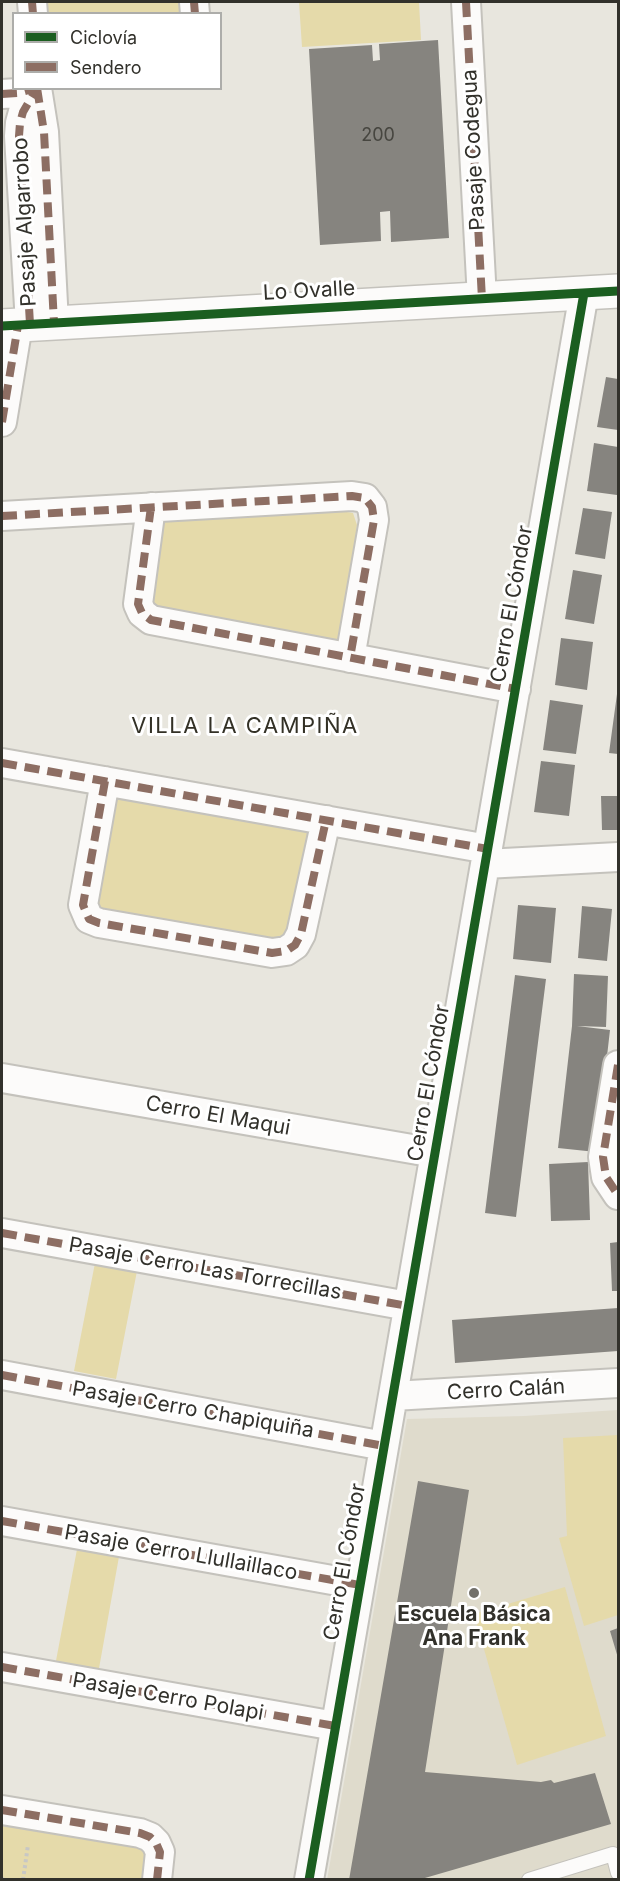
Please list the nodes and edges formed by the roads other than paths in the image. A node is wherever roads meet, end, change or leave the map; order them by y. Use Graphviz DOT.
graph roads {
  1 [pos="466,2"];
  2 [pos="29,90"];
  3 [pos="37,90"];
  4 [pos="2,94"];
  5 [pos="618,291"];
  6 [pos="584,293"];
  7 [pos="482,299"];
  8 [pos="26,325"];
  9 [pos="2,422"];
  10 [pos="152,507"];
  11 [pos="2,516"];
  12 [pos="350,658"];
  13 [pos="516,689"];
  14 [pos="2,763"];
  15 [pos="105,781"];
  16 [pos="326,820"];
  17 [pos="618,856"];
  18 [pos="486,857"];
  19 [pos="618,1065"];
  20 [pos="2,1078"];
  21 [pos="435,1153"];
  22 [pos="618,1195"];
  23 [pos="2,1233"];
  24 [pos="408,1306"];
  25 [pos="2,1375"];
  26 [pos="618,1383"];
  27 [pos="393,1396"];
  28 [pos="384,1446"];
  29 [pos="2,1521"];
  30 [pos="360,1585"];
  31 [pos="2,1667"];
  32 [pos="335,1726"];
  33 [pos="2,1810"];
  34 [pos="618,1873"];
  35 [pos="157,1880"];
  36 [pos="309,1880"];
  37 [pos="529,1880"];
  1 -- 7 [label="street, Pasaje Codegua"];
  2 -- 4 [label="street, Pasaje Algarrobo"];
  3 -- 8 [label="street, Pasaje Algarrobo"];
  5 -- 6 [label="street, Lo Ovalle"];
  6 -- 7 [label="street, Lo Ovalle"];
  6 -- 13 [label="street, Cerro El Cóndor"];
  7 -- 8 [label="street, Lo Ovalle"];
  8 -- 9 [label="street, Pasaje Algarrobo"];
  10 -- 11 [label="street"];
  10 -- 12 [label="street"];
  10 -- 12 [label="street"];
  12 -- 13 [label="street"];
  13 -- 18 [label="street, Cerro El Cóndor"];
  14 -- 15 [label="street"];
  15 -- 16 [label="street"];
  15 -- 16 [label="street"];
  16 -- 18 [label="street"];
  17 -- 18 [label="street"];
  18 -- 21 [label="street, Cerro El Cóndor"];
  19 -- 22 [label="street"];
  20 -- 21 [label="street, Cerro El Maqui"];
  21 -- 24 [label="street, Cerro El Cóndor"];
  23 -- 24 [label="street, Pasaje Cerro Las Torrecillas"];
  24 -- 27 [label="street, Cerro El Cóndor"];
  25 -- 28 [label="street, Pasaje Cerro Chapiquiña"];
  26 -- 27 [label="street, Cerro Calán"];
  27 -- 28 [label="street, Cerro El Cóndor"];
  28 -- 30 [label="street, Cerro El Cóndor"];
  29 -- 30 [label="street, Pasaje Cerro Llullaillaco"];
  30 -- 32 [label="street, Cerro El Cóndor"];
  31 -- 32 [label="street, Pasaje Cerro Polapi"];
  32 -- 36 [label="street, Cerro El Cóndor"];
  33 -- 35 [label="street"];
  34 -- 37 [label="lane"];
}
